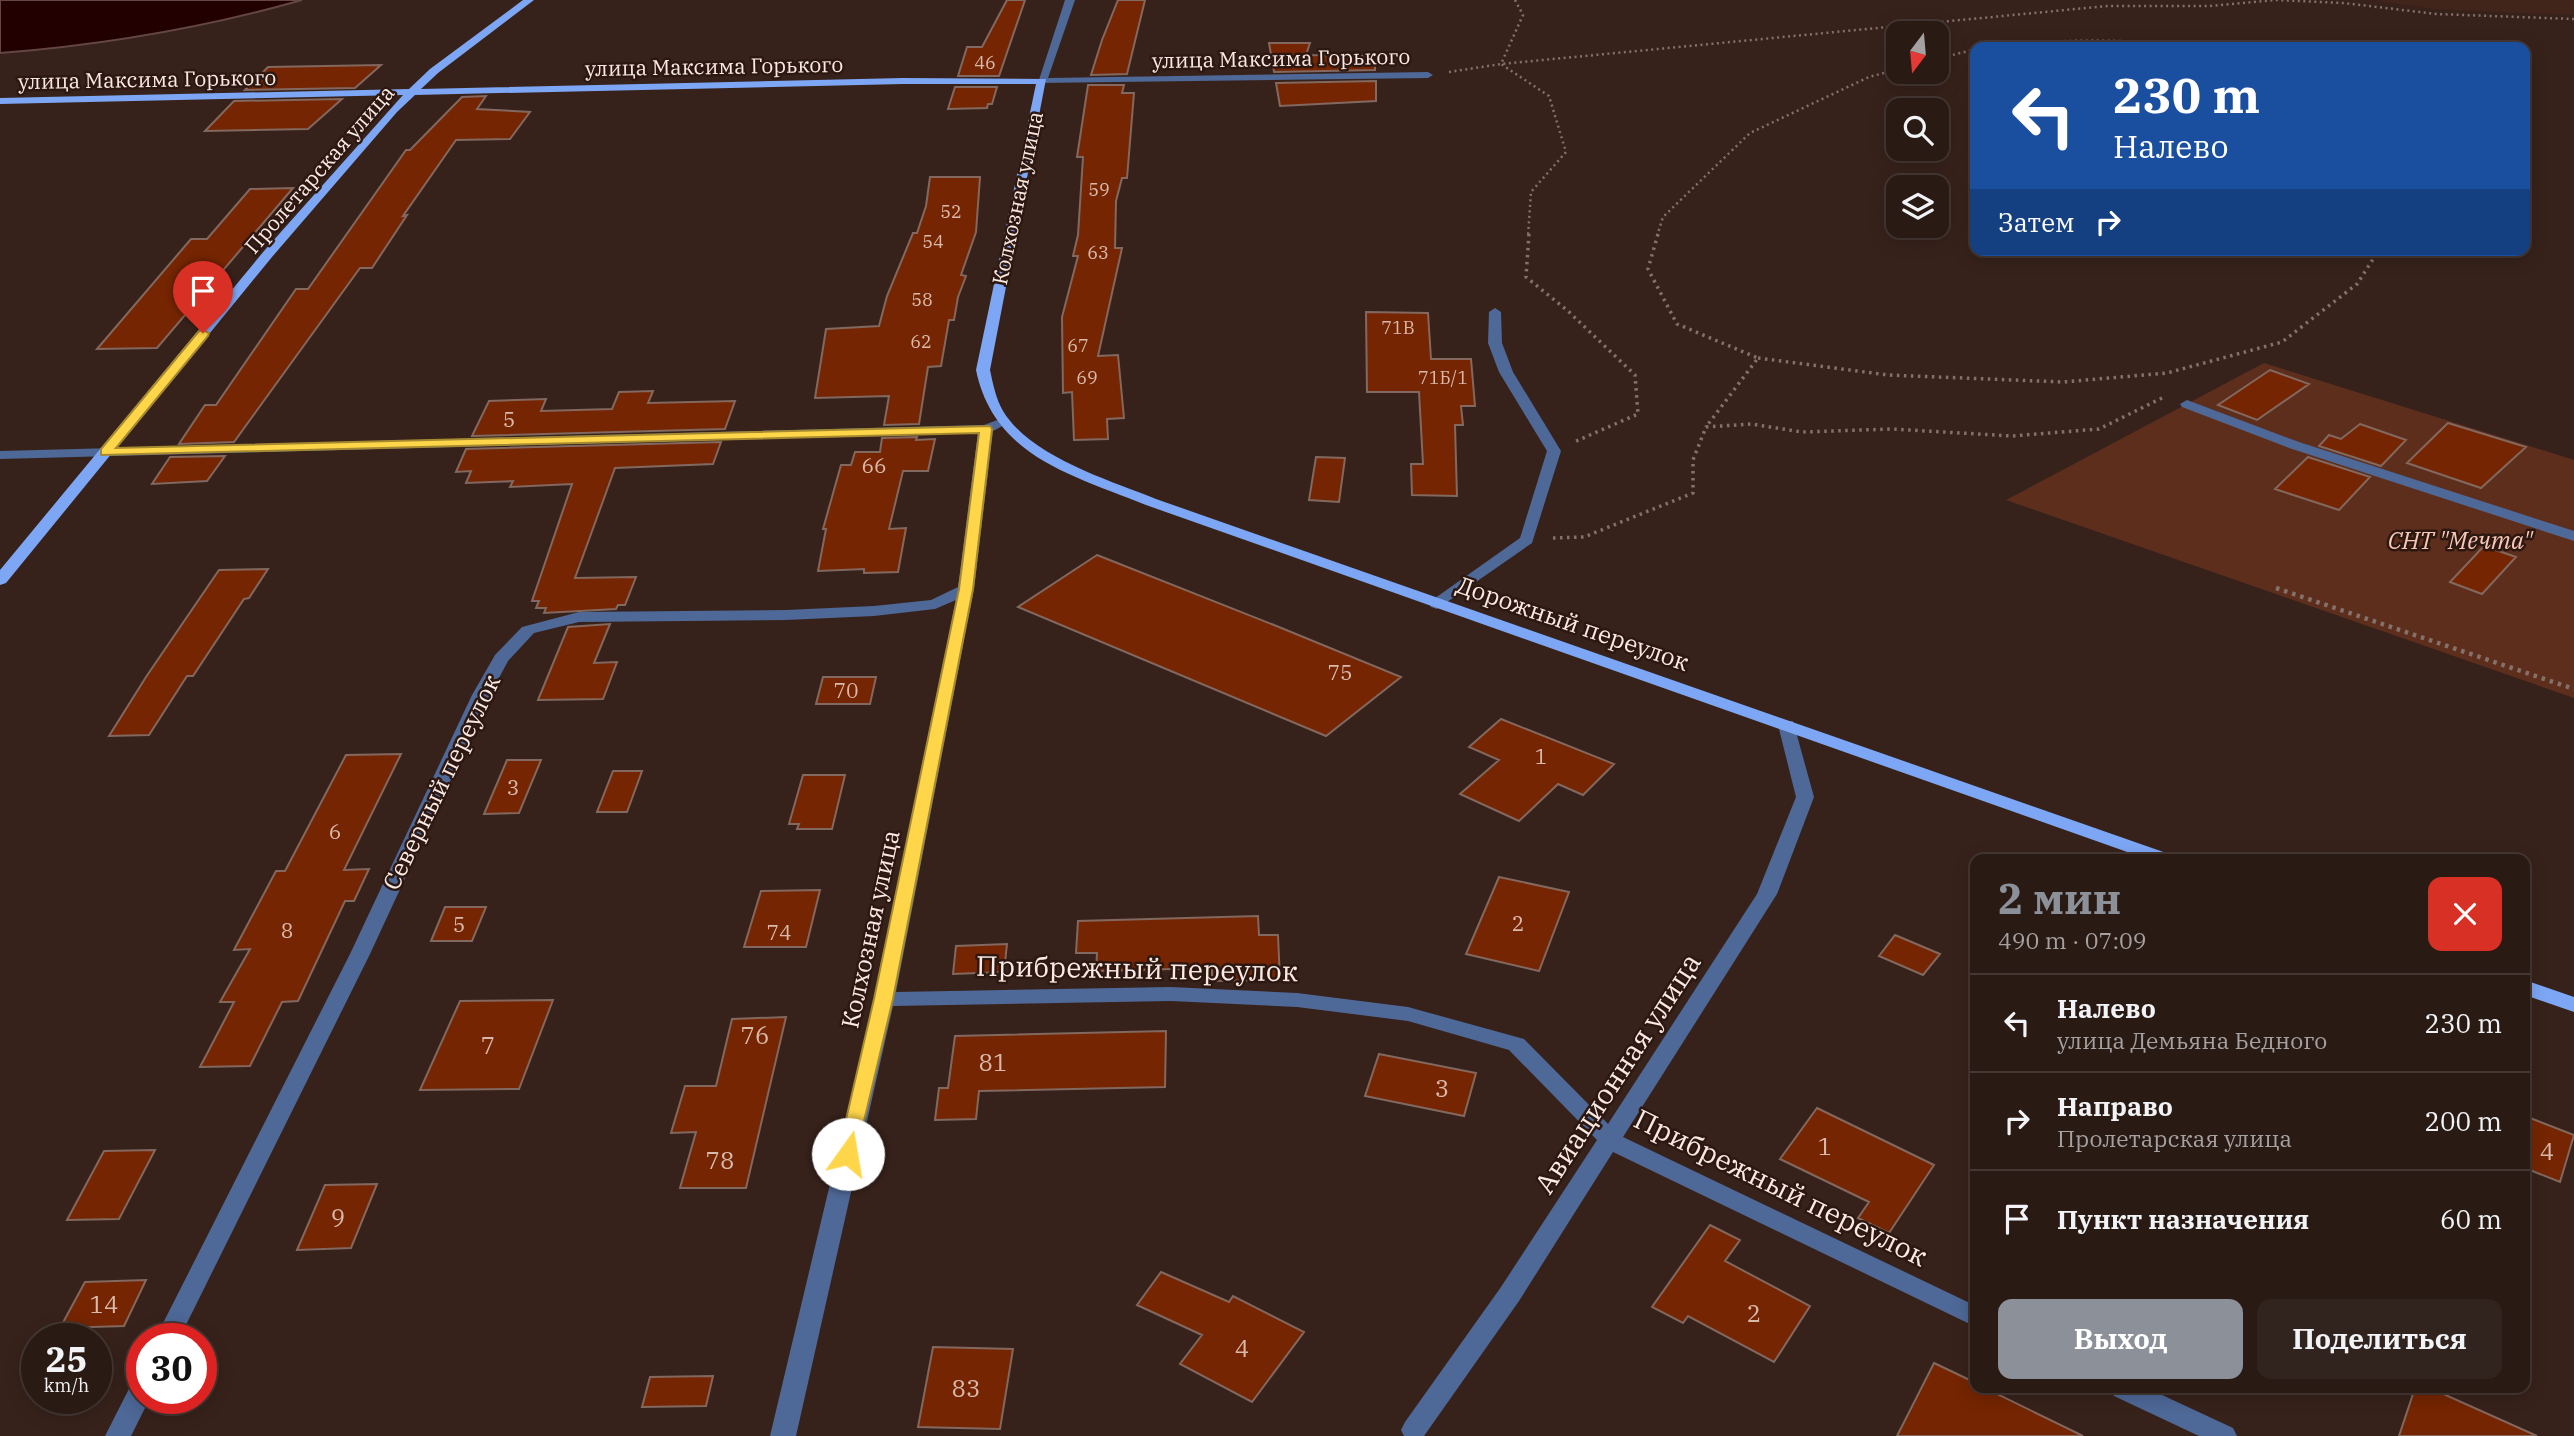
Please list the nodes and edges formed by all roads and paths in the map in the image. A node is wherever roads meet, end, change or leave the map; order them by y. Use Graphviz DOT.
graph roads {
  1 [pos="529,0"];
  2 [pos="1070,0"];
  3 [pos="1515,0"];
  4 [pos="2245,0"];
  5 [pos="2255,2"];
  6 [pos="2574,19"];
  7 [pos="2025,42"];
  8 [pos="2150,42"];
  9 [pos="1970,51"];
  10 [pos="1950,56"];
  11 [pos="1501,64"];
  12 [pos="1886,72"];
  13 [pos="1428,75"];
  14 [pos="1042,81"];
  15 [pos="413,92"];
  16 [pos="0,101"];
  17 [pos="2375,256"];
  18 [pos="1494,312"];
  19 [pos="1758,358"];
  20 [pos="989,398"];
  21 [pos="2187,404"];
  22 [pos="995,425"];
  23 [pos="1706,427"];
  24 [pos="1553,451"];
  25 [pos="106,452"];
  26 [pos="0,455"];
  27 [pos="2574,536"];
  28 [pos="1527,540"];
  29 [pos="0,580"];
  30 [pos="2276,587"];
  31 [pos="966,589"];
  32 [pos="1437,604"];
  33 [pos="2574,689"];
  34 [pos="1787,725"];
  35 [pos="2151,854"];
  36 [pos="2530,989"];
  37 [pos="884,999"];
  38 [pos="2574,1005"];
  39 [pos="1611,1141"];
  40 [pos="1970,1314"];
  41 [pos="175,1323"];
  42 [pos="2134,1393"];
  43 [pos="129,1414"];
  44 [pos="1414,1430"];
  45 [pos="118,1436"];
  46 [pos="783,1436"];
  47 [pos="2224,1436"];
  1 -- 15 [label="main road, Пролетарская улица"];
  2 -- 14 [label="street, Колхозная улица"];
  3 -- 11 [label="path"];
  4 -- 5 [label="path"];
  5 -- 6 [label="path"];
  5 -- 11 [label="path"];
  7 -- 8 [label="path"];
  9 -- 10 [label="path"];
  11 -- 13 [label="path"];
  11 -- 24 [label="path"];
  12 -- 19 [label="path"];
  13 -- 14 [label="street, улица Максима Горького"];
  14 -- 15 [label="main road, улица Максима Горького"];
  14 -- 20 [label="main road, Колхозная улица"];
  15 -- 16 [label="main road, улица Максима Горького"];
  15 -- 25 [label="main road, Пролетарская улица"];
  17 -- 19 [label="path"];
  18 -- 24 [label="street"];
  19 -- 23 [label="path"];
  20 -- 22 [label="main road, Дорожный переулок"];
  21 -- 23 [label="path"];
  21 -- 27 [label="street"];
  22 -- 25 [label="street"];
  22 -- 31 [label="street, Колхозная улица"];
  22 -- 32 [label="main road, Дорожный переулок"];
  23 -- 28 [label="path"];
  24 -- 28 [label="street"];
  25 -- 26 [label="street"];
  25 -- 29 [label="main road, Пролетарская улица"];
  28 -- 32 [label="street"];
  30 -- 33 [label="path"];
  31 -- 37 [label="street, Колхозная улица"];
  31 -- 41 [label="street, Северный переулок"];
  32 -- 34 [label="main road, Дорожный переулок"];
  34 -- 35 [label="main road, Дорожный переулок"];
  34 -- 39 [label="street, Авиационная улица"];
  36 -- 38 [label="main road"];
  37 -- 39 [label="street, Прибрежный переулок"];
  37 -- 46 [label="street, Колхозная улица"];
  39 -- 40 [label="street, Прибрежный переулок"];
  39 -- 44 [label="street, Авиационная улица"];
  42 -- 47 [label="street"];
  43 -- 45 [label="street"];
}
